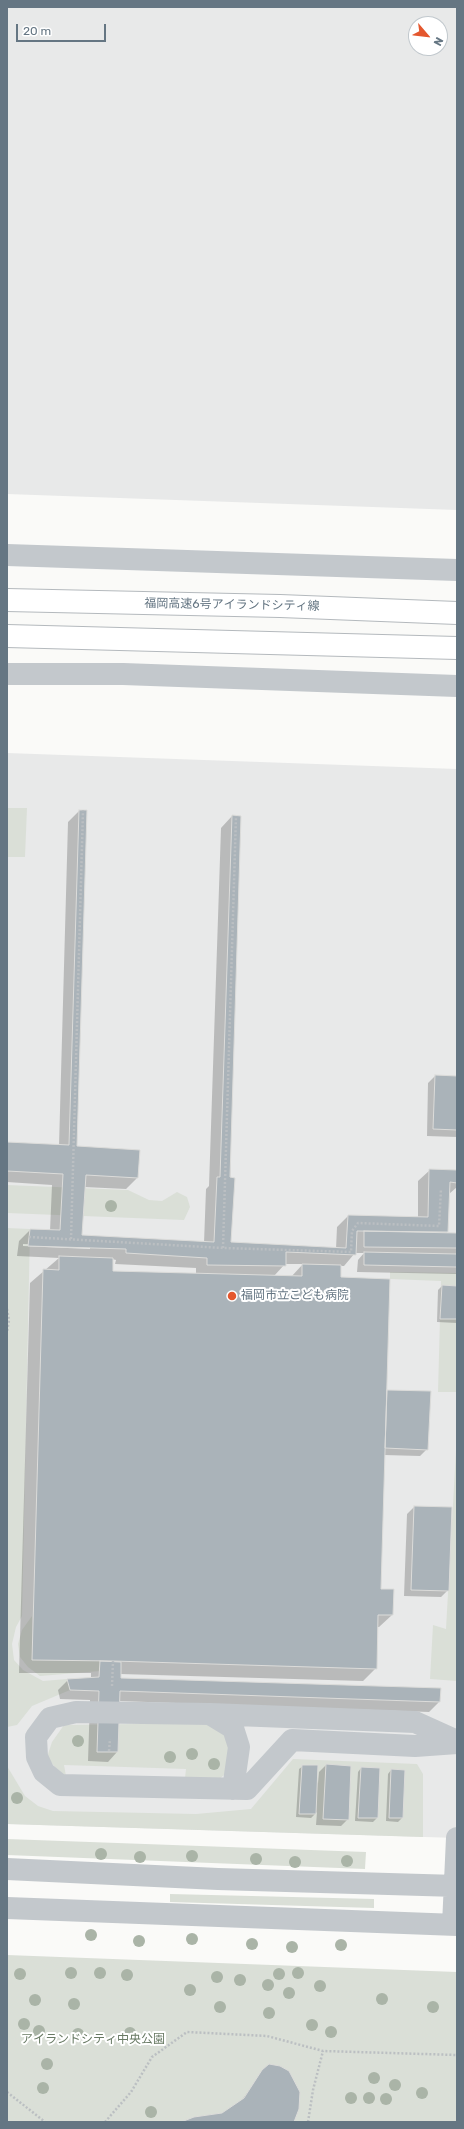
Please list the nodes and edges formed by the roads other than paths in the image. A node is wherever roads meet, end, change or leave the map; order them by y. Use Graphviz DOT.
graph roads {
  1 [pos="7,555"];
  2 [pos="457,570"];
  3 [pos="7,600"];
  4 [pos="450,613"];
  5 [pos="7,636"];
  6 [pos="450,648"];
  7 [pos="7,674"];
  8 [pos="457,686"];
  9 [pos="210,1714"];
  10 [pos="457,1742"];
  11 [pos="233,1789"];
  12 [pos="457,1838"];
  13 [pos="7,1869"];
  14 [pos="456,1886"];
  15 [pos="7,1908"];
  16 [pos="455,1925"];
  1 -- 2 [label="street"];
  3 -- 4 [label="highway, 福岡高速6号アイランドシティ線"];
  5 -- 6 [label="highway"];
  7 -- 8 [label="street"];
  9 -- 10 [label="street"];
  9 -- 11 [label="street"];
  9 -- 11 [label="street"];
  10 -- 11 [label="street"];
  12 -- 14 [label="street"];
  13 -- 14 [label="street"];
  14 -- 16 [label="street"];
  15 -- 16 [label="street"];
}
